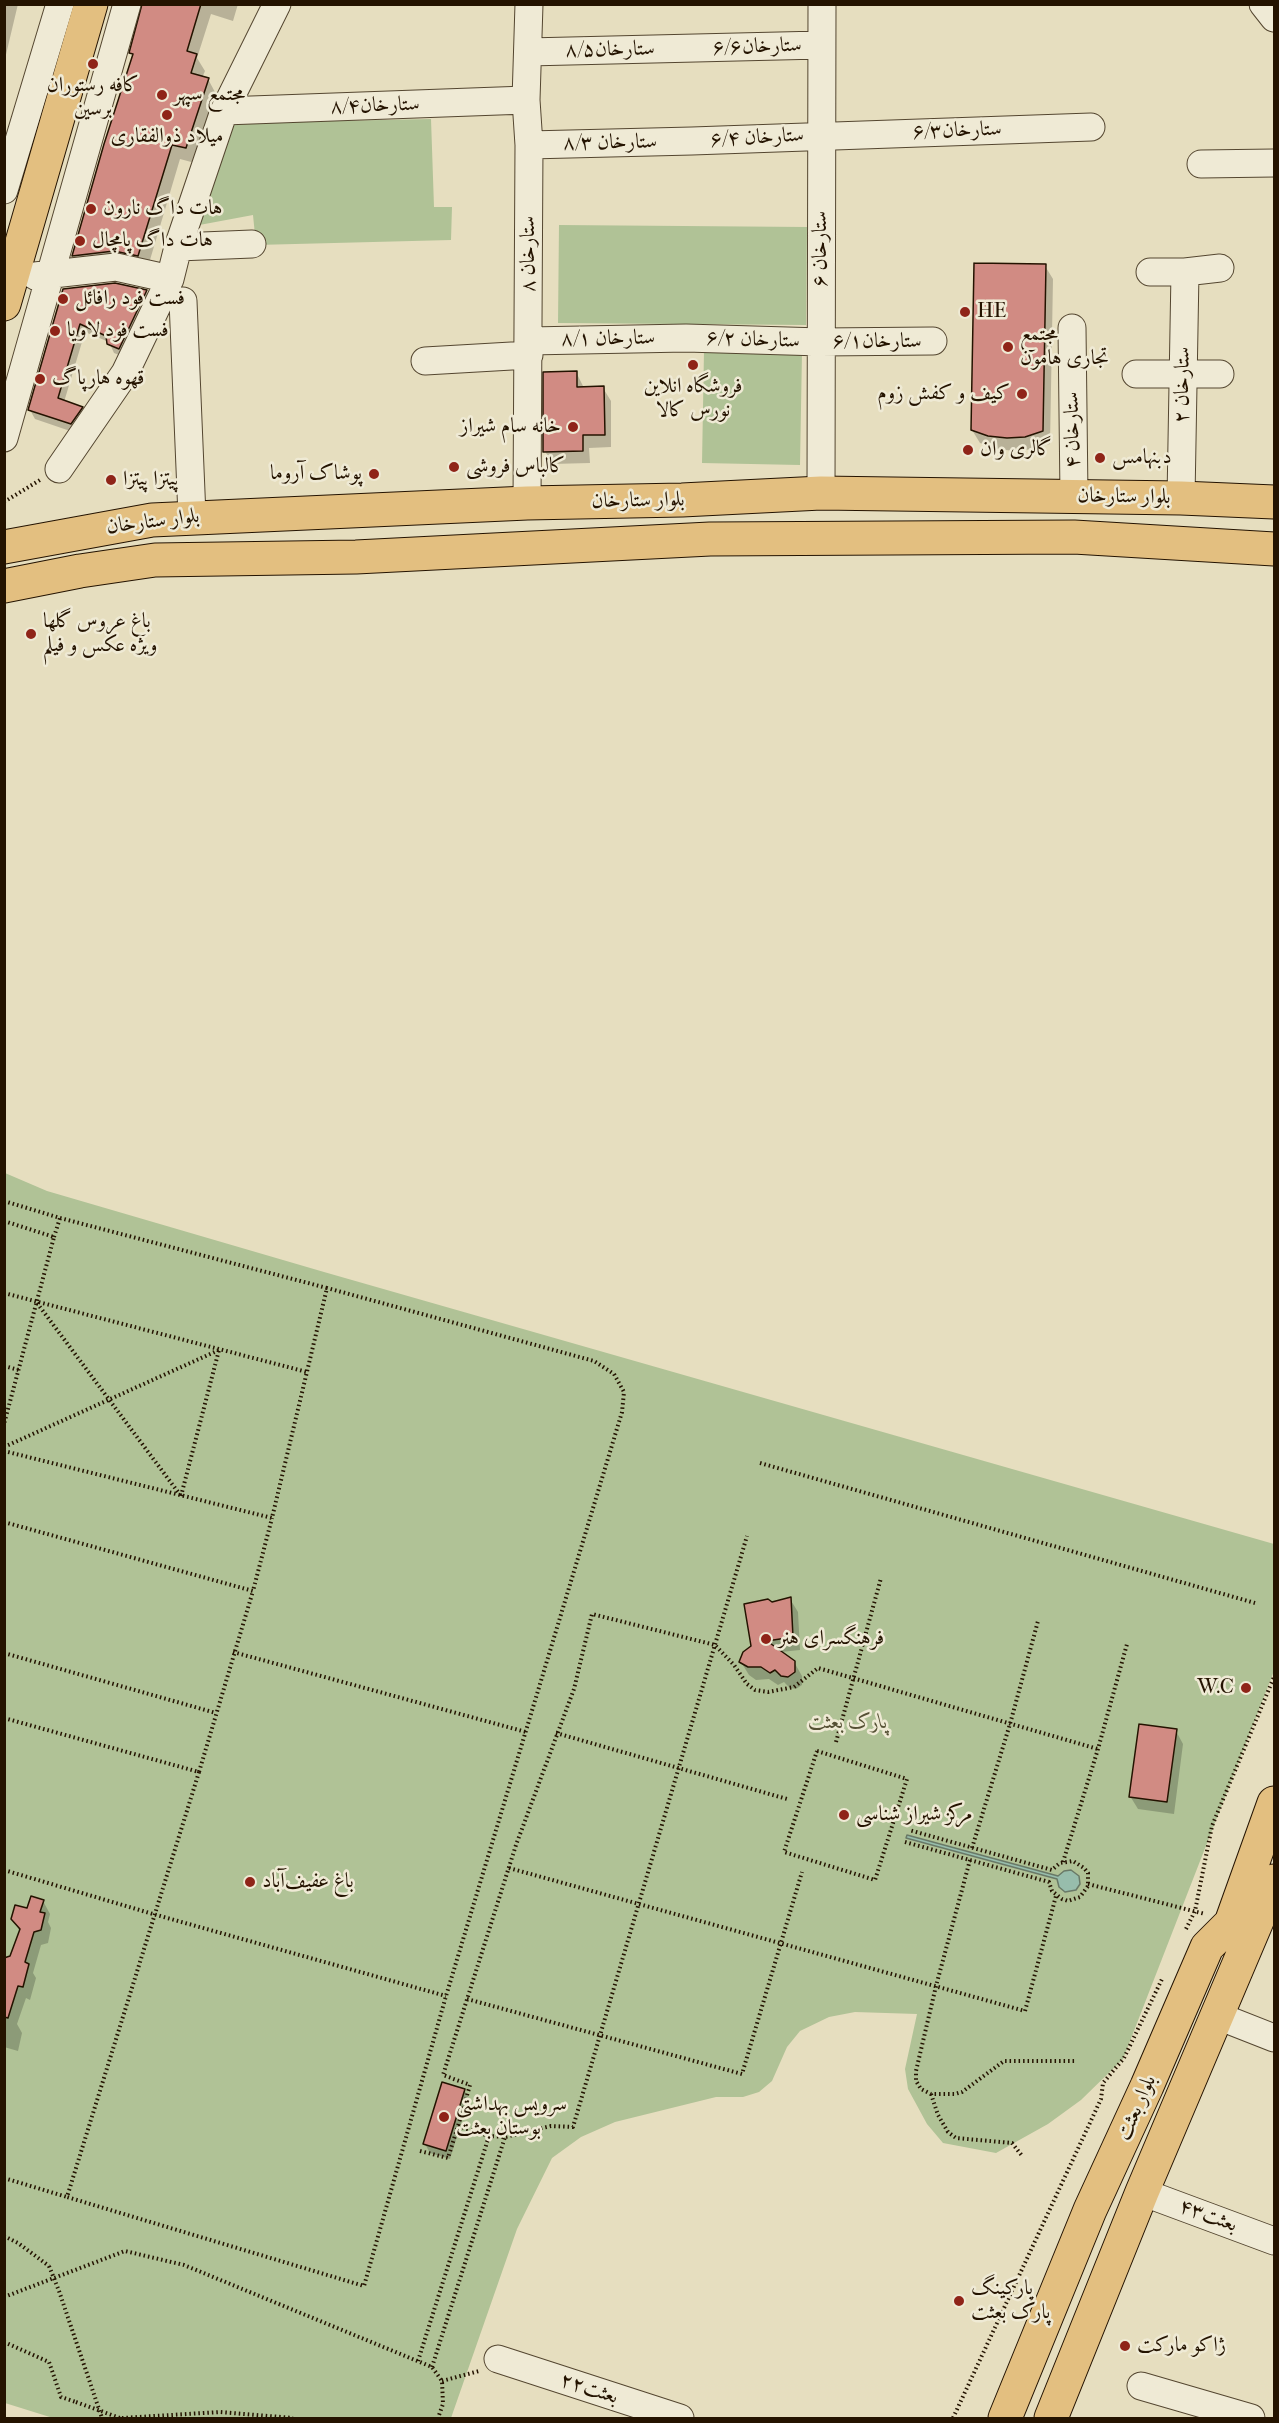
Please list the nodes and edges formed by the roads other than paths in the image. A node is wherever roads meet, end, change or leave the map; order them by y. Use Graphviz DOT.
graph roads {
  1 [pos="60,4"];
  2 [pos="91,4"];
  3 [pos="127,4"];
  4 [pos="277,4"];
  5 [pos="529,4"];
  6 [pos="822,4"];
  7 [pos="1263,4"];
  8 [pos="1275,18"];
  9 [pos="821,45"];
  10 [pos="692,48"];
  11 [pos="528,52"];
  12 [pos="526,100"];
  13 [pos="224,111"];
  14 [pos="1091,127"];
  15 [pos="822,135"];
  16 [pos="692,141"];
  17 [pos="529,145"];
  18 [pos="1275,163"];
  19 [pos="1200,164"];
  20 [pos="4,190"];
  21 [pos="252,244"];
  22 [pos="178,247"];
  23 [pos="1220,268"];
  24 [pos="1150,272"];
  25 [pos="1185,272"];
  26 [pos="49,275"];
  27 [pos="7,288"];
  28 [pos="176,290"];
  29 [pos="1072,328"];
  30 [pos="686,338"];
  31 [pos="933,341"];
  32 [pos="821,342"];
  33 [pos="529,348"];
  34 [pos="425,361"];
  35 [pos="1136,374"];
  36 [pos="1184,374"];
  37 [pos="1220,374"];
  38 [pos="4,438"];
  39 [pos="59,469"];
  40 [pos="821,493"];
  41 [pos="1074,496"];
  42 [pos="1181,498"];
  43 [pos="1275,502"];
  44 [pos="527,503"];
  45 [pos="192,516"];
  46 [pos="4,547"];
  47 [pos="1275,549"];
  48 [pos="4,586"];
  49 [pos="1275,1803"];
  50 [pos="1275,1881"];
  51 [pos="1218,2016"];
  52 [pos="1275,2038"];
  53 [pos="1142,2192"];
  54 [pos="1275,2241"];
  55 [pos="498,2359"];
  56 [pos="1140,2386"];
  57 [pos="1238,2417"];
  58 [pos="680,2418"];
  59 [pos="1005,2418"];
  60 [pos="1051,2418"];
  1 -- 20 [label="street"];
  2 -- 27 [label="main road"];
  3 -- 26 [label="street"];
  4 -- 13 [label="street"];
  5 -- 11 [label="street, ستارخان ۸"];
  6 -- 9 [label="street, ستارخان ۶"];
  7 -- 8 [label="street"];
  9 -- 10 [label="street, ستارخان۶/۶"];
  9 -- 15 [label="street, ستارخان ۶"];
  10 -- 11 [label="street, ستارخان۸/۵"];
  11 -- 12 [label="street, ستارخان ۸"];
  12 -- 13 [label="street, ستارخان۸/۴"];
  12 -- 17 [label="street, ستارخان ۸"];
  13 -- 22 [label="street"];
  14 -- 15 [label="street, ستارخان۶/۳"];
  15 -- 16 [label="street, ستارخان ۶/۴"];
  15 -- 32 [label="street, ستارخان ۶"];
  16 -- 17 [label="street, ستارخان ۸/۳"];
  17 -- 33 [label="street, ستارخان ۸"];
  18 -- 19 [label="street"];
  21 -- 22 [label="street"];
  22 -- 28 [label="street"];
  23 -- 25 [label="street"];
  24 -- 25 [label="street"];
  25 -- 36 [label="street, ۲ ستارخان"];
  26 -- 27 [label="street"];
  26 -- 28 [label="street"];
  26 -- 38 [label="street"];
  28 -- 39 [label="street"];
  28 -- 45 [label="street"];
  29 -- 41 [label="street, ۴ ستارخان"];
  30 -- 32 [label="street, ستارخان ۶/۲"];
  30 -- 33 [label="street, ستارخان ۸/۱"];
  31 -- 32 [label="street, ستارخان۶/۱"];
  32 -- 40 [label="street, ستارخان ۶"];
  33 -- 34 [label="street, ستارخان ۸/۱"];
  33 -- 44 [label="street, ستارخان ۸"];
  35 -- 36 [label="street"];
  36 -- 37 [label="street"];
  36 -- 42 [label="street, ۲ ستارخان"];
  40 -- 41 [label="main road, بلوار ستارخان"];
  40 -- 44 [label="main road, بلوار ستارخان"];
  41 -- 42 [label="main road, بلوار ستارخان"];
  42 -- 43 [label="main road, بلوار ستارخان"];
  44 -- 45 [label="main road, بلوار ستارخان"];
  45 -- 46 [label="main road, بلوار ستارخان"];
  47 -- 48 [label="main road, بلوار ستارخان"];
  49 -- 59 [label="main road, بلوار بعثت"];
  50 -- 51 [label="main road, بلوار بعثت"];
  51 -- 52 [label="street"];
  51 -- 53 [label="main road, بلوار بعثت"];
  53 -- 54 [label="street, بعثت۴۳"];
  53 -- 60 [label="main road, بلوار بعثت"];
  55 -- 58 [label="street, بعثت۲۲"];
  56 -- 57 [label="street"];
}
